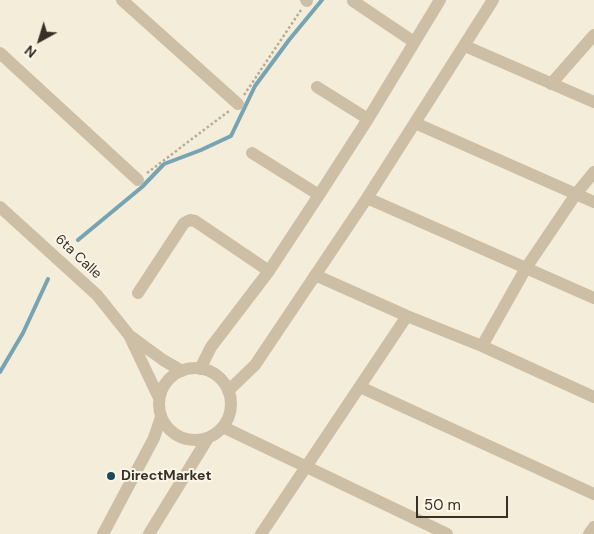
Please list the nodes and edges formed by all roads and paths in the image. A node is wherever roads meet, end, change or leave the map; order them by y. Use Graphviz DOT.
graph roads {
  1 [pos="122,0"];
  2 [pos="440,0"];
  3 [pos="493,0"];
  4 [pos="353,1"];
  5 [pos="594,35"];
  6 [pos="414,42"];
  7 [pos="465,46"];
  8 [pos="0,53"];
  9 [pos="551,84"];
  10 [pos="317,87"];
  11 [pos="594,102"];
  12 [pos="238,104"];
  13 [pos="368,119"];
  14 [pos="415,123"];
  15 [pos="252,153"];
  16 [pos="594,172"];
  17 [pos="138,180"];
  18 [pos="576,194"];
  19 [pos="319,195"];
  20 [pos="367,198"];
  21 [pos="594,202"];
  22 [pos="0,207"];
  23 [pos="526,268"];
  24 [pos="269,271"];
  25 [pos="315,275"];
  26 [pos="138,293"];
  27 [pos="594,298"];
  28 [pos="408,316"];
  29 [pos="129,335"];
  30 [pos="482,346"];
  31 [pos="200,369"];
  32 [pos="182,370"];
  33 [pos="360,387"];
  34 [pos="228,391"];
  35 [pos="594,397"];
  36 [pos="159,398"];
  37 [pos="161,417"];
  38 [pos="223,427"];
  39 [pos="208,438"];
  40 [pos="306,468"];
  41 [pos="594,494"];
  42 [pos="594,527"];
  43 [pos="103,534"];
  44 [pos="149,534"];
  45 [pos="261,534"];
  46 [pos="447,534"];
  47 [pos="590,534"];
  1 -- 12 [label="street"];
  2 -- 6 [label="street"];
  3 -- 7 [label="street"];
  4 -- 6 [label="street"];
  5 -- 9 [label="street"];
  6 -- 13 [label="street"];
  7 -- 9 [label="street"];
  7 -- 14 [label="street"];
  8 -- 17 [label="street"];
  9 -- 11 [label="street"];
  10 -- 13 [label="street"];
  13 -- 19 [label="street"];
  14 -- 18 [label="street"];
  14 -- 20 [label="street"];
  15 -- 19 [label="street"];
  16 -- 18 [label="street"];
  18 -- 21 [label="street"];
  18 -- 23 [label="street"];
  19 -- 24 [label="street"];
  20 -- 23 [label="street"];
  20 -- 25 [label="street"];
  22 -- 29 [label="street, 6ta Calle"];
  23 -- 27 [label="street"];
  23 -- 30 [label="street"];
  24 -- 26 [label="street"];
  24 -- 31 [label="street"];
  25 -- 28 [label="street"];
  25 -- 34 [label="street"];
  28 -- 30 [label="street"];
  28 -- 33 [label="street"];
  29 -- 32 [label="street, 6ta Calle"];
  29 -- 36 [label="street, 6ta Calle"];
  30 -- 35 [label="street"];
  31 -- 32 [label="street"];
  31 -- 34 [label="street"];
  32 -- 36 [label="street"];
  33 -- 40 [label="street"];
  33 -- 41 [label="street"];
  34 -- 38 [label="street"];
  36 -- 37 [label="street"];
  37 -- 39 [label="street"];
  37 -- 43 [label="street"];
  38 -- 39 [label="street"];
  38 -- 40 [label="street"];
  39 -- 44 [label="street"];
  40 -- 45 [label="street"];
  40 -- 46 [label="street"];
  42 -- 47 [label="street"];
}
